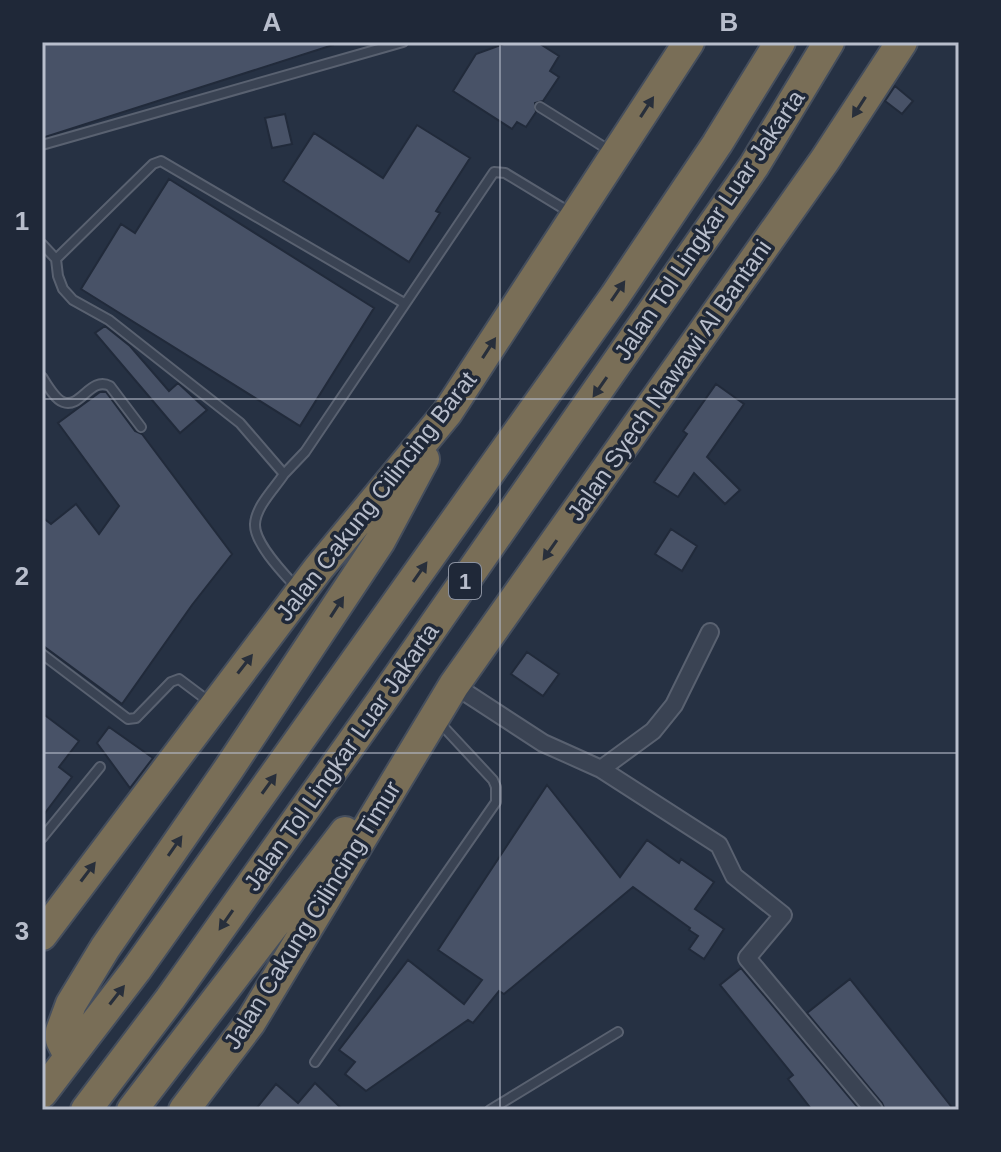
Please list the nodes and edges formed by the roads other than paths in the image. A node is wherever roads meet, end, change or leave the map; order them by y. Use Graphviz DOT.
graph roads {
  1 [pos="403,42"];
  2 [pos="689,42"];
  3 [pos="780,42"];
  4 [pos="829,42"];
  5 [pos="902,42"];
  6 [pos="540,107"];
  7 [pos="42,145"];
  8 [pos="616,154"];
  9 [pos="563,209"];
  10 [pos="42,244"];
  11 [pos="56,259"];
  12 [pos="404,303"];
  13 [pos="42,377"];
  14 [pos="447,413"];
  15 [pos="141,427"];
  16 [pos="284,474"];
  17 [pos="301,592"];
  18 [pos="710,632"];
  19 [pos="42,654"];
  20 [pos="454,685"];
  21 [pos="213,705"];
  22 [pos="434,716"];
  23 [pos="100,767"];
  24 [pos="601,769"];
  25 [pos="42,838"];
  26 [pos="43,932"];
  27 [pos="618,1032"];
  28 [pos="69,1056"];
  29 [pos="315,1062"];
  30 [pos="42,1093"];
  31 [pos="86,1110"];
  32 [pos="132,1110"];
  33 [pos="184,1110"];
  34 [pos="490,1110"];
  35 [pos="874,1110"];
  1 -- 7 [label="lane"];
  8 -- 2 [label="highway, Jalan Cakung Cilincing Barat, one-way"];
  28 -- 3 [label="highway, Jalan Tol Lingkar Luar Jakarta / 1, one-way"];
  4 -- 31 [label="highway, Jalan Tol Lingkar Luar Jakarta / 1, one-way"];
  5 -- 20 [label="highway, Jalan Syech Nawawi Al Bantani, one-way"];
  6 -- 8 [label="lane"];
  8 -- 9 [label="highway, Jalan Cakung Cilincing Barat"];
  9 -- 12 [label="lane"];
  14 -- 9 [label="highway, Jalan Cakung Cilincing Barat, one-way"];
  10 -- 11 [label="lane"];
  11 -- 12 [label="lane"];
  11 -- 16 [label="lane"];
  12 -- 16 [label="lane"];
  13 -- 15 [label="lane"];
  14 -- 17 [label="highway, Jalan Cakung Cilincing Barat"];
  28 -- 14 [label="highway, one-way"];
  16 -- 17 [label="lane"];
  21 -- 17 [label="highway, Jalan Cakung Cilincing Barat, one-way"];
  18 -- 24 [label="street"];
  19 -- 21 [label="lane"];
  20 -- 22 [label="highway, Jalan Syech Nawawi Al Bantani"];
  20 -- 24 [label="street"];
  26 -- 21 [label="highway, Jalan Cakung Cilincing Barat, one-way"];
  22 -- 29 [label="lane"];
  22 -- 32 [label="highway"];
  22 -- 33 [label="highway, Jalan Cakung Cilincing Timur"];
  23 -- 25 [label="lane"];
  24 -- 35 [label="street"];
  27 -- 34 [label="lane"];
  28 -- 30 [label="highway, Jalan Tol Lingkar Luar Jakarta / 1"];
}
